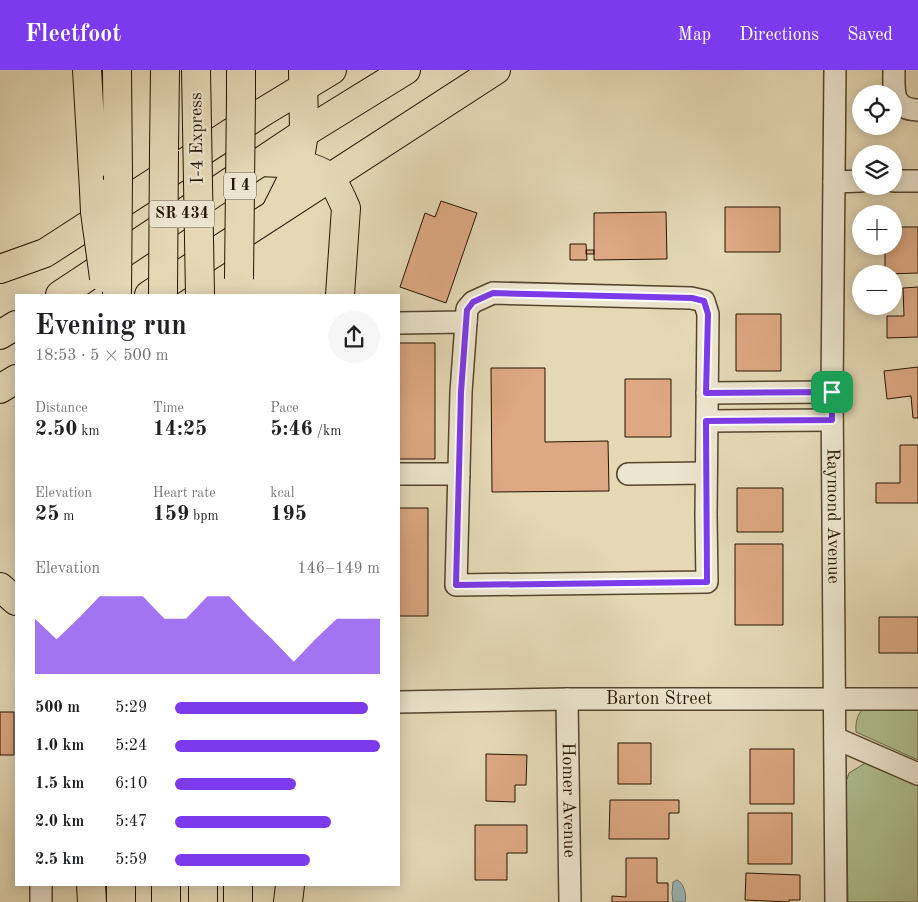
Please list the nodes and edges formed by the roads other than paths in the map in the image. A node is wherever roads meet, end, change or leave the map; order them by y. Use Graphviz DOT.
graph roads {
  1 [pos="87,70"];
  2 [pos="117,70"];
  3 [pos="165,70"];
  4 [pos="196,70"];
  5 [pos="332,70"];
  6 [pos="406,70"];
  7 [pos="496,70"];
  8 [pos="835,70"];
  9 [pos="894,70"];
  10 [pos="303,78"];
  11 [pos="241,82"];
  12 [pos="918,110"];
  13 [pos="304,133"];
  14 [pos="260,162"];
  15 [pos="299,165"];
  16 [pos="329,178"];
  17 [pos="852,181"];
  18 [pos="902,181"];
  19 [pos="918,181"];
  20 [pos="834,182"];
  21 [pos="275,213"];
  22 [pos="0,269"];
  23 [pos="239,287"];
  24 [pos="62,294"];
  25 [pos="106,294"];
  26 [pos="117,294"];
  27 [pos="151,294"];
  28 [pos="163,294"];
  29 [pos="200,294"];
  30 [pos="340,294"];
  31 [pos="466,322"];
  32 [pos="400,323"];
  33 [pos="15,326"];
  34 [pos="0,335"];
  35 [pos="15,380"];
  36 [pos="0,389"];
  37 [pos="832,392"];
  38 [pos="706,393"];
  39 [pos="832,420"];
  40 [pos="706,421"];
  41 [pos="706,473"];
  42 [pos="400,474"];
  43 [pos="459,474"];
  44 [pos="628,474"];
  45 [pos="0,587"];
  46 [pos="15,600"];
  47 [pos="835,698"];
  48 [pos="918,698"];
  49 [pos="567,699"];
  50 [pos="400,702"];
  51 [pos="835,738"];
  52 [pos="918,774"];
  53 [pos="40,886"];
  54 [pos="91,886"];
  55 [pos="121,886"];
  56 [pos="166,886"];
  57 [pos="203,886"];
  58 [pos="238,886"];
  59 [pos="290,886"];
  60 [pos="41,902"];
  61 [pos="92,902"];
  62 [pos="121,902"];
  63 [pos="166,902"];
  64 [pos="203,902"];
  65 [pos="238,902"];
  66 [pos="288,902"];
  67 [pos="570,902"];
  68 [pos="836,902"];
  1 -- 25 [label="main road, bridge"];
  2 -- 26 [label="main road, bridge"];
  3 -- 28 [label="main road, I-4 Express, bridge"];
  4 -- 29 [label="main road, I-4 Express, bridge"];
  5 -- 10 [label="main road"];
  6 -- 13 [label="main road, SR 434"];
  7 -- 16 [label="main road, SR 434"];
  8 -- 20 [label="street, Raymond Avenue"];
  9 -- 12 [label="street"];
  10 -- 13 [label="main road"];
  10 -- 22 [label="main road"];
  11 -- 23 [label="main road, I 4, bridge"];
  13 -- 14 [label="main road, SR 434"];
  13 -- 15 [label="main road"];
  14 -- 15 [label="main road"];
  14 -- 24 [label="main road, SR 434"];
  15 -- 16 [label="main road"];
  15 -- 21 [label="main road"];
  16 -- 21 [label="main road, SR 434"];
  16 -- 30 [label="main road"];
  17 -- 20 [label="street"];
  18 -- 19 [label="street"];
  20 -- 37 [label="street, Raymond Avenue"];
  21 -- 27 [label="main road, SR 434"];
  31 -- 32 [label="street"];
  31 -- 38 [label="street"];
  31 -- 43 [label="street"];
  33 -- 34 [label="main road"];
  35 -- 36 [label="main road"];
  37 -- 38 [label="street"];
  37 -- 39 [label="street, Raymond Avenue"];
  38 -- 40 [label="street"];
  39 -- 40 [label="street"];
  39 -- 47 [label="street, Raymond Avenue"];
  40 -- 41 [label="street"];
  41 -- 43 [label="street"];
  41 -- 44 [label="street"];
  42 -- 43 [label="street"];
  45 -- 46 [label="main road"];
  47 -- 48 [label="street, Barton Street"];
  47 -- 49 [label="street, Barton Street"];
  47 -- 51 [label="street, Raymond Avenue"];
  49 -- 50 [label="street, Barton Street"];
  49 -- 67 [label="street, Homer Avenue"];
  51 -- 52 [label="street"];
  51 -- 68 [label="street, Raymond Avenue"];
  53 -- 60 [label="street"];
  54 -- 61 [label="main road"];
  55 -- 62 [label="main road"];
  56 -- 63 [label="main road"];
  57 -- 64 [label="main road"];
  58 -- 65 [label="main road"];
  59 -- 66 [label="main road"];
}
